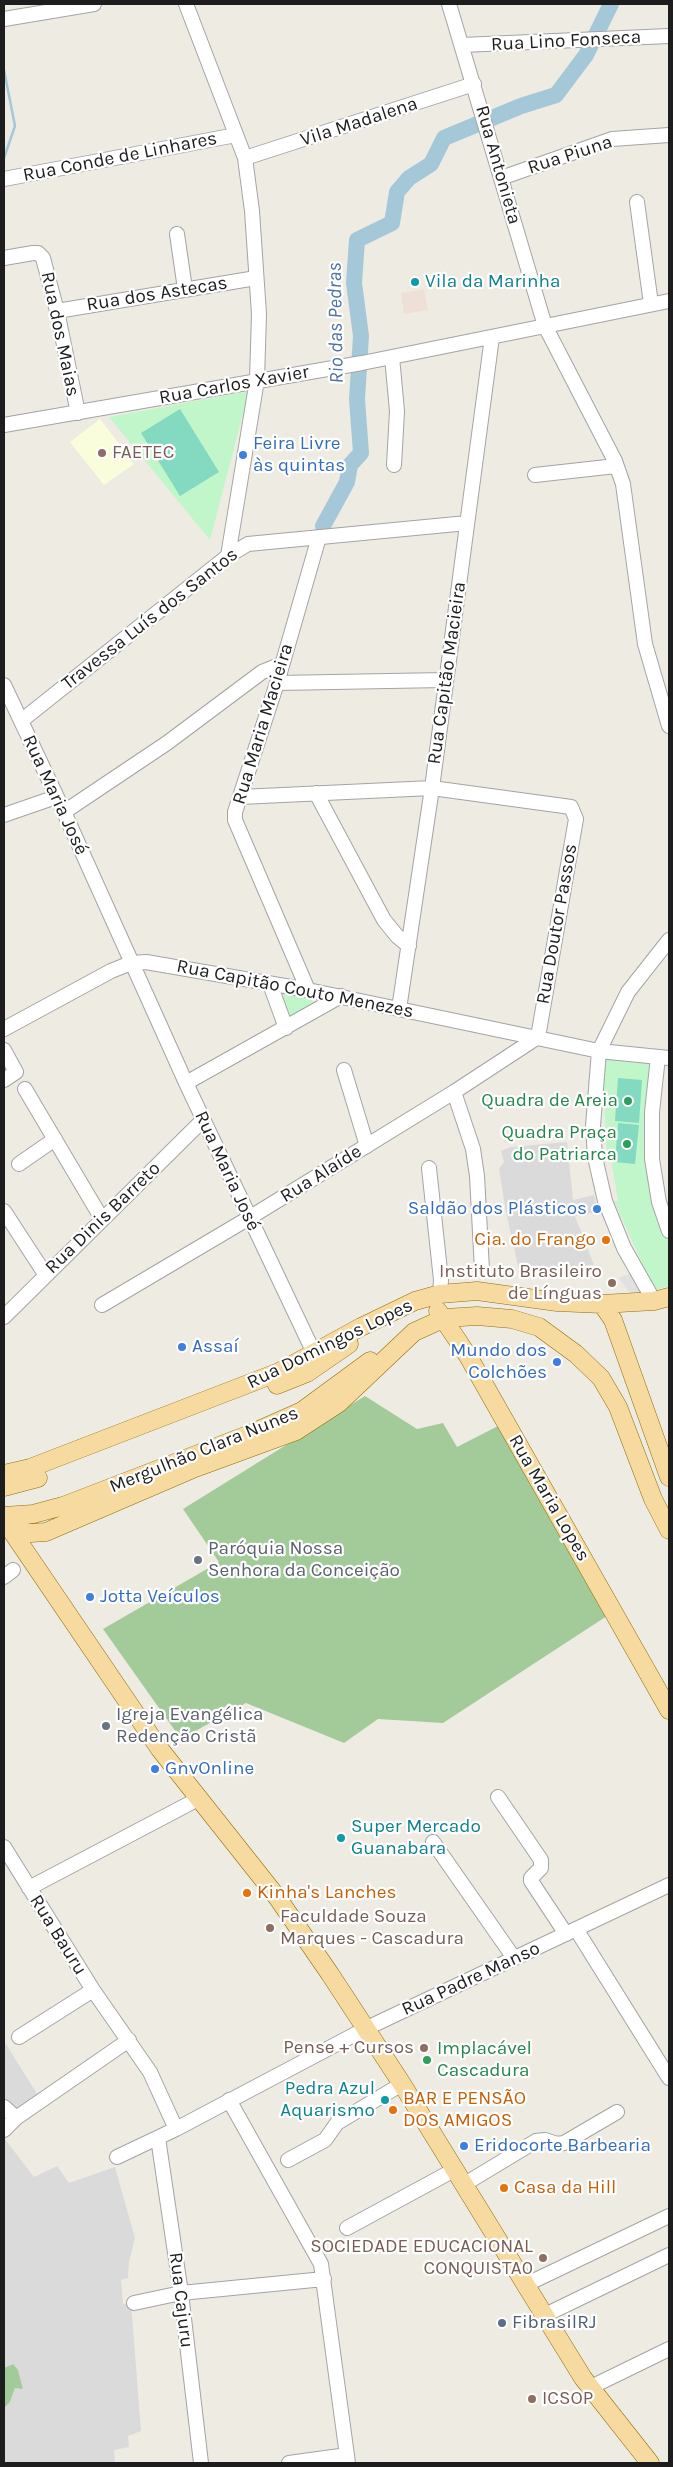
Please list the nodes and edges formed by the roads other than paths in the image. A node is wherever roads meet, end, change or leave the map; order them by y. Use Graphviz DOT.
graph roads {
  1 [pos="94,4"];
  2 [pos="186,4"];
  3 [pos="449,4"];
  4 [pos="4,19"];
  5 [pos="669,36"];
  6 [pos="462,45"];
  7 [pos="474,84"];
  8 [pos="236,135"];
  9 [pos="669,135"];
  10 [pos="244,158"];
  11 [pos="501,178"];
  12 [pos="4,179"];
  13 [pos="637,202"];
  14 [pos="177,234"];
  15 [pos="4,258"];
  16 [pos="256,278"];
  17 [pos="186,290"];
  18 [pos="669,301"];
  19 [pos="651,304"];
  20 [pos="57,311"];
  21 [pos="545,326"];
  22 [pos="492,337"];
  23 [pos="392,356"];
  24 [pos="256,380"];
  25 [pos="78,413"];
  26 [pos="4,425"];
  27 [pos="394,464"];
  28 [pos="616,466"];
  29 [pos="535,475"];
  30 [pos="467,523"];
  31 [pos="320,538"];
  32 [pos="228,556"];
  33 [pos="282,664"];
  34 [pos="445,680"];
  35 [pos="276,683"];
  36 [pos="4,688"];
  37 [pos="21,721"];
  38 [pos="669,726"];
  39 [pos="432,788"];
  40 [pos="316,793"];
  41 [pos="56,797"];
  42 [pos="240,797"];
  43 [pos="64,812"];
  44 [pos="4,814"];
  45 [pos="668,942"];
  46 [pos="409,946"];
  47 [pos="130,963"];
  48 [pos="154,963"];
  49 [pos="270,984"];
  50 [pos="142,987"];
  51 [pos="308,990"];
  52 [pos="341,996"];
  53 [pos="399,1009"];
  54 [pos="286,1028"];
  55 [pos="4,1029"];
  56 [pos="538,1037"];
  57 [pos="4,1050"];
  58 [pos="599,1051"];
  59 [pos="664,1058"];
  60 [pos="344,1070"];
  61 [pos="4,1080"];
  62 [pos="186,1084"];
  63 [pos="25,1089"];
  64 [pos="454,1092"];
  65 [pos="203,1120"];
  66 [pos="55,1139"];
  67 [pos="367,1146"];
  68 [pos="19,1164"];
  69 [pos="429,1168"];
  70 [pos="4,1211"];
  71 [pos="249,1218"];
  72 [pos="102,1219"];
  73 [pos="669,1231"];
  74 [pos="482,1270"];
  75 [pos="45,1274"];
  76 [pos="440,1294"];
  77 [pos="662,1299"];
  78 [pos="415,1301"];
  79 [pos="602,1304"];
  80 [pos="102,1305"];
  81 [pos="4,1317"];
  82 [pos="445,1318"];
  83 [pos="371,1323"];
  84 [pos="314,1353"];
  85 [pos="664,1451"];
  86 [pos="4,1474"];
  87 [pos="669,1477"];
  88 [pos="4,1487"];
  89 [pos="6,1527"];
  90 [pos="669,1530"];
  91 [pos="669,1710"];
  92 [pos="498,1797"];
  93 [pos="198,1799"];
  94 [pos="432,1842"];
  95 [pos="4,1847"];
  96 [pos="29,1888"];
  97 [pos="668,1889"];
  98 [pos="571,1932"];
  99 [pos="514,1958"];
  100 [pos="92,1990"];
  101 [pos="367,2028"];
  102 [pos="18,2037"];
  103 [pos="129,2040"];
  104 [pos="669,2078"];
  105 [pos="402,2084"];
  106 [pos="229,2100"];
  107 [pos="4,2107"];
  108 [pos="617,2112"];
  109 [pos="16,2118"];
  110 [pos="176,2129"];
  111 [pos="4,2130"];
  112 [pos="158,2138"];
  113 [pos="117,2157"];
  114 [pos="288,2160"];
  115 [pos="458,2177"];
  116 [pos="669,2216"];
  117 [pos="347,2228"];
  118 [pos="669,2255"];
  119 [pos="324,2279"];
  120 [pos="525,2285"];
  121 [pos="182,2293"];
  122 [pos="134,2302"];
  123 [pos="543,2316"];
  124 [pos="669,2349"];
  125 [pos="589,2388"];
  126 [pos="348,2459"];
  127 [pos="201,2463"];
  128 [pos="289,2463"];
  129 [pos="650,2463"];
  1 -- 4 [label="street"];
  2 -- 8 [label="street"];
  3 -- 6 [label="street, Rua Antonieta"];
  5 -- 6 [label="street, Rua Lino Fonseca"];
  6 -- 7 [label="street, Rua Antonieta"];
  7 -- 10 [label="street, Vila Madalena"];
  7 -- 11 [label="street, Rua Antonieta"];
  8 -- 10 [label="street"];
  8 -- 12 [label="street, Rua Conde de Linhares"];
  9 -- 11 [label="street, Rua Piuna"];
  10 -- 16 [label="street"];
  11 -- 21 [label="street, Rua Antonieta"];
  13 -- 19 [label="street"];
  14 -- 17 [label="street"];
  15 -- 20 [label="street, Rua dos Maias"];
  16 -- 17 [label="street, Rua dos Astecas"];
  16 -- 24 [label="street"];
  17 -- 20 [label="street, Rua dos Astecas"];
  18 -- 19 [label="street, Rua Carlos Xavier"];
  19 -- 21 [label="street, Rua Carlos Xavier"];
  20 -- 25 [label="street, Rua dos Maias"];
  21 -- 22 [label="street, Rua Carlos Xavier"];
  21 -- 28 [label="street, Rua Antonieta"];
  22 -- 23 [label="street, Rua Carlos Xavier"];
  22 -- 30 [label="street, Rua Capitão Macieira"];
  23 -- 24 [label="street, Rua Carlos Xavier"];
  23 -- 27 [label="street"];
  24 -- 25 [label="street, Rua Carlos Xavier"];
  24 -- 32 [label="street"];
  25 -- 26 [label="street, Rua Carlos Xavier"];
  28 -- 29 [label="street"];
  28 -- 38 [label="street, Rua Antonieta"];
  30 -- 31 [label="street, Travessa Luís dos Santos"];
  30 -- 34 [label="street, Rua Capitão Macieira"];
  31 -- 32 [label="street, Travessa Luís dos Santos"];
  31 -- 33 [label="street, Rua Maria Macieira"];
  32 -- 37 [label="street, Travessa Luís dos Santos"];
  33 -- 35 [label="street, Rua Maria Macieira"];
  33 -- 43 [label="street"];
  34 -- 35 [label="street"];
  34 -- 39 [label="street, Rua Capitão Macieira"];
  35 -- 42 [label="street, Rua Maria Macieira"];
  36 -- 37 [label="street, Rua Maria José"];
  37 -- 41 [label="street, Rua Maria José"];
  39 -- 40 [label="street"];
  39 -- 46 [label="street, Rua Capitão Macieira"];
  39 -- 56 [label="street, Rua Doutor Passos"];
  40 -- 42 [label="street"];
  40 -- 46 [label="street"];
  41 -- 43 [label="street, Rua Maria José"];
  41 -- 44 [label="street"];
  42 -- 51 [label="street, Rua Maria Macieira"];
  43 -- 47 [label="street, Rua Maria José"];
  45 -- 58 [label="street"];
  46 -- 53 [label="street, Rua Capitão Macieira"];
  47 -- 48 [label="street, Rua Capitão Couto Menezes"];
  47 -- 50 [label="street, Rua Maria José"];
  47 -- 55 [label="street, Rua Capitão Couto Menezes"];
  48 -- 49 [label="street, Rua Capitão Couto Menezes"];
  48 -- 50 [label="street"];
  49 -- 51 [label="street, Rua Capitão Couto Menezes"];
  49 -- 54 [label="street"];
  50 -- 62 [label="street, Rua Maria José"];
  51 -- 52 [label="street, Rua Capitão Couto Menezes"];
  52 -- 53 [label="street, Rua Capitão Couto Menezes"];
  52 -- 54 [label="street"];
  53 -- 56 [label="street, Rua Capitão Couto Menezes"];
  54 -- 62 [label="street"];
  56 -- 58 [label="street, Rua Capitão Couto Menezes"];
  56 -- 64 [label="street, Rua Alaíde"];
  57 -- 61 [label="street"];
  58 -- 59 [label="street, Rua Capitão Couto Menezes"];
  58 -- 77 [label="street"];
  59 -- 73 [label="street"];
  60 -- 67 [label="street"];
  62 -- 65 [label="street, Rua Maria José"];
  63 -- 66 [label="street"];
  64 -- 67 [label="street, Rua Alaíde"];
  64 -- 74 [label="street"];
  65 -- 71 [label="street, Rua Maria José"];
  65 -- 72 [label="street, Rua Dinis Barreto"];
  66 -- 68 [label="street"];
  66 -- 72 [label="street"];
  67 -- 71 [label="street, Rua Alaíde"];
  69 -- 76 [label="street"];
  70 -- 75 [label="street"];
  71 -- 80 [label="street, Rua Alaíde"];
  71 -- 84 [label="street, Rua Maria José"];
  72 -- 75 [label="street, Rua Dinis Barreto"];
  75 -- 81 [label="street, Rua Dinis Barreto"];
  76 -- 78 [label="main road, Rua Domingos Lopes"];
  76 -- 79 [label="main road, Rua Domingos Lopes"];
  77 -- 79 [label="main road, Rua Domingos Lopes"];
  78 -- 82 [label="main road, Rua Maria Lopes"];
  78 -- 83 [label="main road, Rua Domingos Lopes"];
  79 -- 85 [label="main road"];
  82 -- 89 [label="main road, Rua Domingos Lopes"];
  82 -- 90 [label="main road, Rua Domingos Lopes"];
  82 -- 91 [label="main road, Rua Maria Lopes"];
  83 -- 84 [label="main road, Rua Domingos Lopes"];
  83 -- 88 [label="main road, Mergulhão Clara Nunes"];
  84 -- 86 [label="main road, Rua Domingos Lopes"];
  85 -- 87 [label="main road"];
  89 -- 93 [label="main road"];
  92 -- 98 [label="street"];
  93 -- 96 [label="street, Rua Bauru"];
  93 -- 101 [label="main road"];
  94 -- 99 [label="street"];
  95 -- 96 [label="street"];
  96 -- 100 [label="street, Rua Bauru"];
  97 -- 98 [label="street, Rua Padre Manso"];
  98 -- 99 [label="street, Rua Padre Manso"];
  98 -- 104 [label="street"];
  99 -- 101 [label="street, Rua Padre Manso"];
  100 -- 102 [label="street"];
  100 -- 103 [label="street, Rua Bauru"];
  101 -- 105 [label="main road"];
  101 -- 106 [label="street, Rua Padre Manso"];
  103 -- 109 [label="street"];
  103 -- 110 [label="street, Rua Bauru"];
  105 -- 114 [label="street"];
  105 -- 115 [label="main road"];
  106 -- 110 [label="street, Rua Padre Manso"];
  106 -- 119 [label="street"];
  107 -- 109 [label="street"];
  108 -- 115 [label="street"];
  109 -- 111 [label="street"];
  110 -- 112 [label="street, Rua Padre Manso"];
  112 -- 113 [label="street, Rua Padre Manso"];
  112 -- 121 [label="street, Rua Cajuru"];
  115 -- 117 [label="street"];
  115 -- 120 [label="main road"];
  116 -- 120 [label="street"];
  118 -- 123 [label="street"];
  119 -- 121 [label="street"];
  119 -- 126 [label="street"];
  120 -- 123 [label="main road"];
  121 -- 122 [label="street"];
  121 -- 127 [label="street, Rua Cajuru"];
  123 -- 125 [label="main road"];
  124 -- 125 [label="street"];
  125 -- 129 [label="main road"];
  126 -- 128 [label="street"];
}
